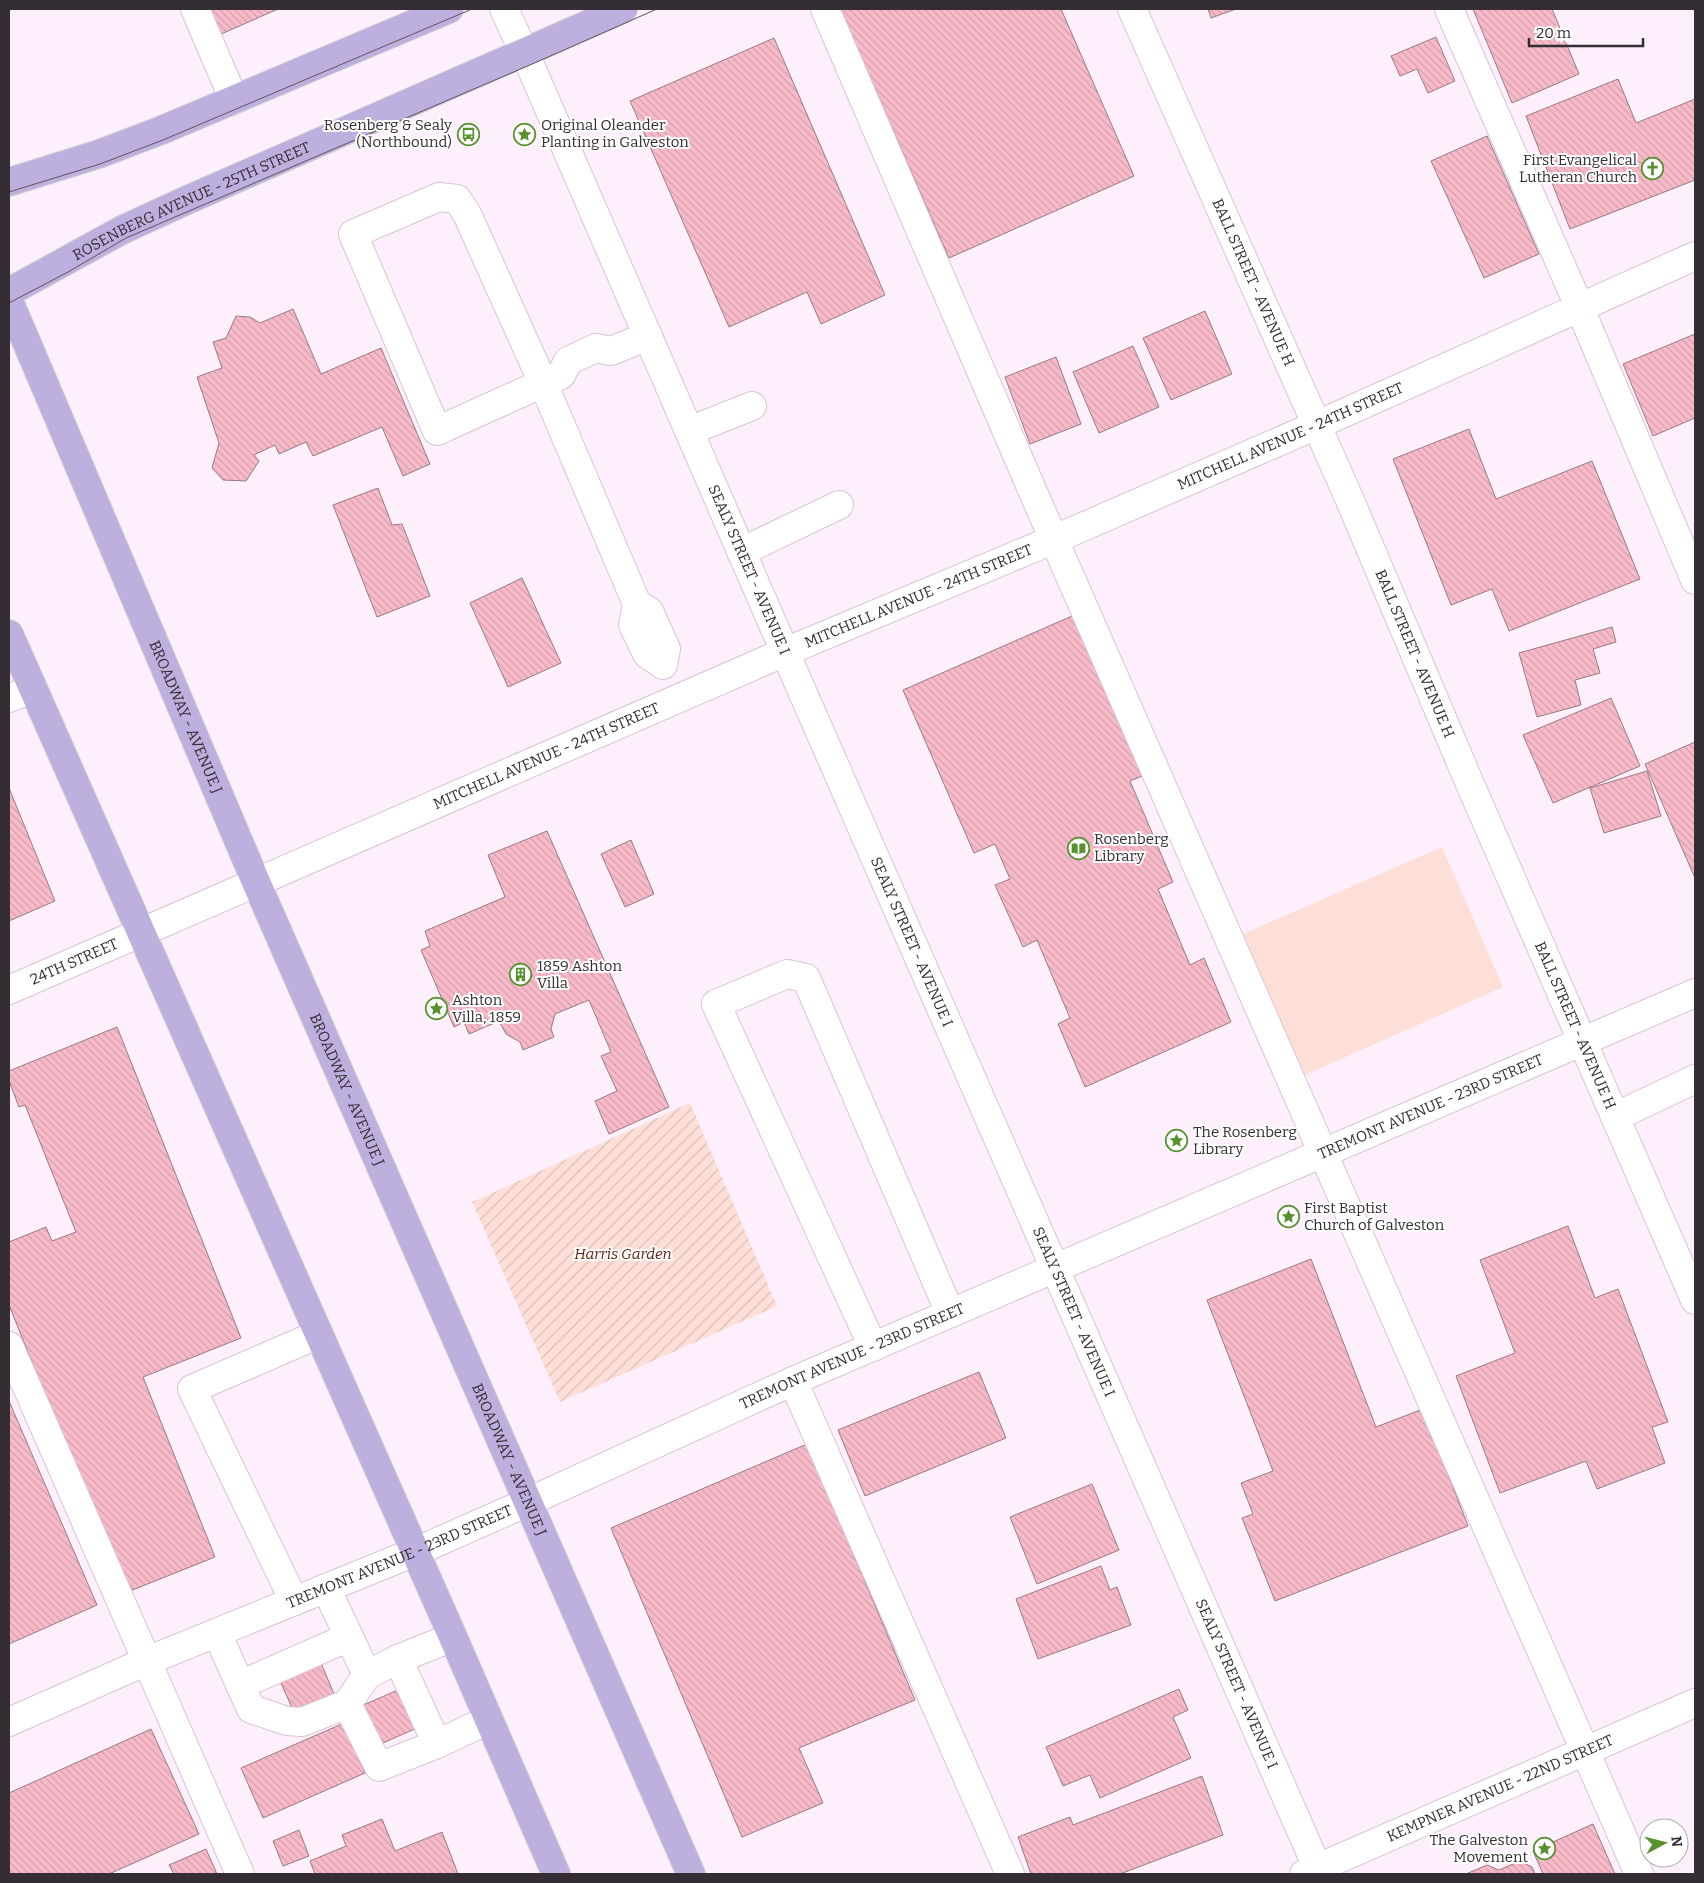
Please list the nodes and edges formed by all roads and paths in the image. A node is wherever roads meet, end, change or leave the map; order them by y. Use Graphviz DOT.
graph roads {
  1 [pos="195,9"];
  2 [pos="449,9"];
  3 [pos="504,9"];
  4 [pos="623,9"];
  5 [pos="825,9"];
  6 [pos="1132,9"];
  7 [pos="1449,9"];
  8 [pos="524,52"];
  9 [pos="234,100"];
  10 [pos="9,182"];
  11 [pos="1695,256"];
  12 [pos="9,292"];
  13 [pos="9,301"];
  14 [pos="1580,306"];
  15 [pos="648,336"];
  16 [pos="552,379"];
  17 [pos="752,406"];
  18 [pos="1317,425"];
  19 [pos="689,431"];
  20 [pos="839,505"];
  21 [pos="1055,538"];
  22 [pos="742,552"];
  23 [pos="1695,580"];
  24 [pos="9,634"];
  25 [pos="785,652"];
  26 [pos="21,693"];
  27 [pos="679,698"];
  28 [pos="256,882"];
  29 [pos="140,933"];
  30 [pos="9,990"];
  31 [pos="1695,993"];
  32 [pos="1583,1042"];
  33 [pos="1695,1079"];
  34 [pos="1616,1118"];
  35 [pos="1324,1154"];
  36 [pos="1055,1269"];
  37 [pos="1695,1300"];
  38 [pos="950,1313"];
  39 [pos="318,1334"];
  40 [pos="9,1346"];
  41 [pos="873,1347"];
  42 [pos="793,1381"];
  43 [pos="528,1502"];
  44 [pos="415,1552"];
  45 [pos="326,1588"];
  46 [pos="294,1601"];
  47 [pos="216,1633"];
  48 [pos="453,1636"];
  49 [pos="349,1637"];
  50 [pos="398,1659"];
  51 [pos="147,1661"];
  52 [pos="367,1675"];
  53 [pos="240,1685"];
  54 [pos="1695,1703"];
  55 [pos="347,1704"];
  56 [pos="488,1720"];
  57 [pos="9,1722"];
  58 [pos="437,1744"];
  59 [pos="1585,1751"];
  60 [pos="1314,1872"];
  61 [pos="240,1874"];
  62 [pos="556,1874"];
  63 [pos="691,1874"];
  64 [pos="1010,1874"];
  65 [pos="1639,1874"];
  1 -- 9 [label="street"];
  2 -- 9 [label="main road"];
  3 -- 8 [label="street, SEALY STREET - AVENUE I"];
  4 -- 8 [label="main road, ROSENBERG AVENUE - 25TH STREET"];
  5 -- 21 [label="street"];
  6 -- 18 [label="street, BALL STREET - AVENUE H"];
  7 -- 14 [label="street"];
  8 -- 12 [label="main road, ROSENBERG AVENUE - 25TH STREET"];
  8 -- 15 [label="street, SEALY STREET - AVENUE I"];
  9 -- 10 [label="main road"];
  11 -- 14 [label="street, MITCHELL AVENUE - 24TH STREET"];
  13 -- 28 [label="main road, BROADWAY - AVENUE J"];
  14 -- 18 [label="street, MITCHELL AVENUE - 24TH STREET"];
  14 -- 23 [label="street"];
  15 -- 16 [label="street"];
  15 -- 19 [label="street, SEALY STREET - AVENUE I"];
  16 -- 16 [label="street"];
  16 -- 27 [label="street"];
  17 -- 19 [label="street"];
  18 -- 21 [label="street, MITCHELL AVENUE - 24TH STREET"];
  18 -- 32 [label="street, BALL STREET - AVENUE H"];
  19 -- 22 [label="street, SEALY STREET - AVENUE I"];
  20 -- 22 [label="street"];
  21 -- 25 [label="street, MITCHELL AVENUE - 24TH STREET"];
  21 -- 35 [label="street"];
  22 -- 25 [label="street, SEALY STREET - AVENUE I"];
  24 -- 26 [label="main road"];
  25 -- 27 [label="street, MITCHELL AVENUE - 24TH STREET"];
  25 -- 36 [label="street, SEALY STREET - AVENUE I"];
  26 -- 29 [label="main road"];
  27 -- 28 [label="street, MITCHELL AVENUE - 24TH STREET"];
  28 -- 29 [label="street, MITCHELL AVENUE - 24TH STREET"];
  28 -- 43 [label="main road, BROADWAY - AVENUE J"];
  29 -- 30 [label="street, 24TH STREET"];
  29 -- 39 [label="main road"];
  31 -- 32 [label="street, TREMONT AVENUE - 23RD STREET"];
  32 -- 34 [label="street, BALL STREET - AVENUE H"];
  32 -- 35 [label="street, TREMONT AVENUE - 23RD STREET"];
  33 -- 34 [label="street"];
  34 -- 37 [label="street, BALL STREET - AVENUE H"];
  35 -- 36 [label="street, TREMONT AVENUE - 23RD STREET"];
  35 -- 59 [label="street"];
  36 -- 38 [label="street, TREMONT AVENUE - 23RD STREET"];
  36 -- 60 [label="street, SEALY STREET - AVENUE I"];
  38 -- 41 [label="street, TREMONT AVENUE - 23RD STREET"];
  38 -- 41 [label="street"];
  39 -- 44 [label="main road"];
  39 -- 46 [label="street"];
  40 -- 51 [label="street"];
  41 -- 42 [label="street, TREMONT AVENUE - 23RD STREET"];
  42 -- 43 [label="street, TREMONT AVENUE - 23RD STREET"];
  42 -- 64 [label="street"];
  43 -- 44 [label="street, TREMONT AVENUE - 23RD STREET"];
  43 -- 63 [label="main road, BROADWAY - AVENUE J"];
  44 -- 45 [label="street, TREMONT AVENUE - 23RD STREET"];
  44 -- 48 [label="main road"];
  45 -- 46 [label="street, TREMONT AVENUE - 23RD STREET"];
  45 -- 49 [label="street"];
  46 -- 47 [label="street, TREMONT AVENUE - 23RD STREET"];
  47 -- 51 [label="street, TREMONT AVENUE - 23RD STREET"];
  47 -- 53 [label="street"];
  48 -- 50 [label="street"];
  48 -- 56 [label="main road"];
  49 -- 52 [label="street"];
  49 -- 53 [label="street"];
  50 -- 52 [label="street"];
  50 -- 58 [label="street"];
  51 -- 57 [label="street, TREMONT AVENUE - 23RD STREET"];
  51 -- 61 [label="street"];
  52 -- 55 [label="street"];
  53 -- 55 [label="street"];
  54 -- 59 [label="street, KEMPNER AVENUE - 22ND STREET"];
  55 -- 58 [label="street"];
  56 -- 58 [label="street"];
  56 -- 62 [label="main road"];
  59 -- 60 [label="street, KEMPNER AVENUE - 22ND STREET"];
  59 -- 65 [label="street"];
}
